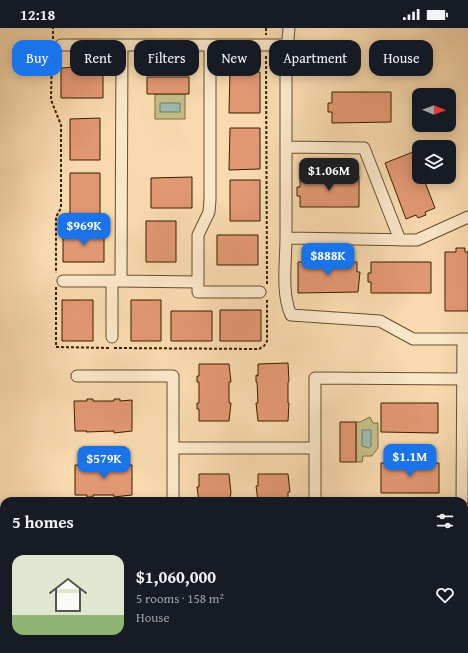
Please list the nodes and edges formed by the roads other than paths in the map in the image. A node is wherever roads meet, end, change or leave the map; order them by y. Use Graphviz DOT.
graph roads {
  1 [pos="289,28"];
  2 [pos="289,40"];
  3 [pos="126,45"];
  4 [pos="207,46"];
  5 [pos="121,76"];
  6 [pos="210,76"];
  7 [pos="286,76"];
  8 [pos="286,147"];
  9 [pos="468,217"];
  10 [pos="286,238"];
  11 [pos="400,240"];
  12 [pos="58,280"];
  13 [pos="117,281"];
  14 [pos="198,282"];
  15 [pos="260,292"];
  16 [pos="112,336"];
  17 [pos="465,339"];
  18 [pos="76,376"];
  19 [pos="462,379"];
  20 [pos="173,448"];
  21 [pos="315,448"];
  22 [pos="465,448"];
  23 [pos="173,497"];
  24 [pos="315,497"];
  25 [pos="462,497"];
  1 -- 2 [label="street"];
  3 -- 4 [label="street"];
  5 -- 13 [label="street"];
  6 -- 14 [label="street"];
  7 -- 8 [label="street"];
  8 -- 10 [label="street"];
  8 -- 11 [label="street"];
  9 -- 11 [label="street"];
  10 -- 11 [label="street"];
  10 -- 17 [label="street"];
  12 -- 13 [label="street"];
  13 -- 14 [label="street"];
  13 -- 16 [label="street"];
  14 -- 15 [label="street"];
  17 -- 19 [label="street"];
  18 -- 20 [label="street"];
  19 -- 21 [label="street"];
  19 -- 22 [label="street"];
  20 -- 21 [label="street"];
  20 -- 23 [label="street"];
  21 -- 24 [label="street"];
  22 -- 25 [label="street"];
}
